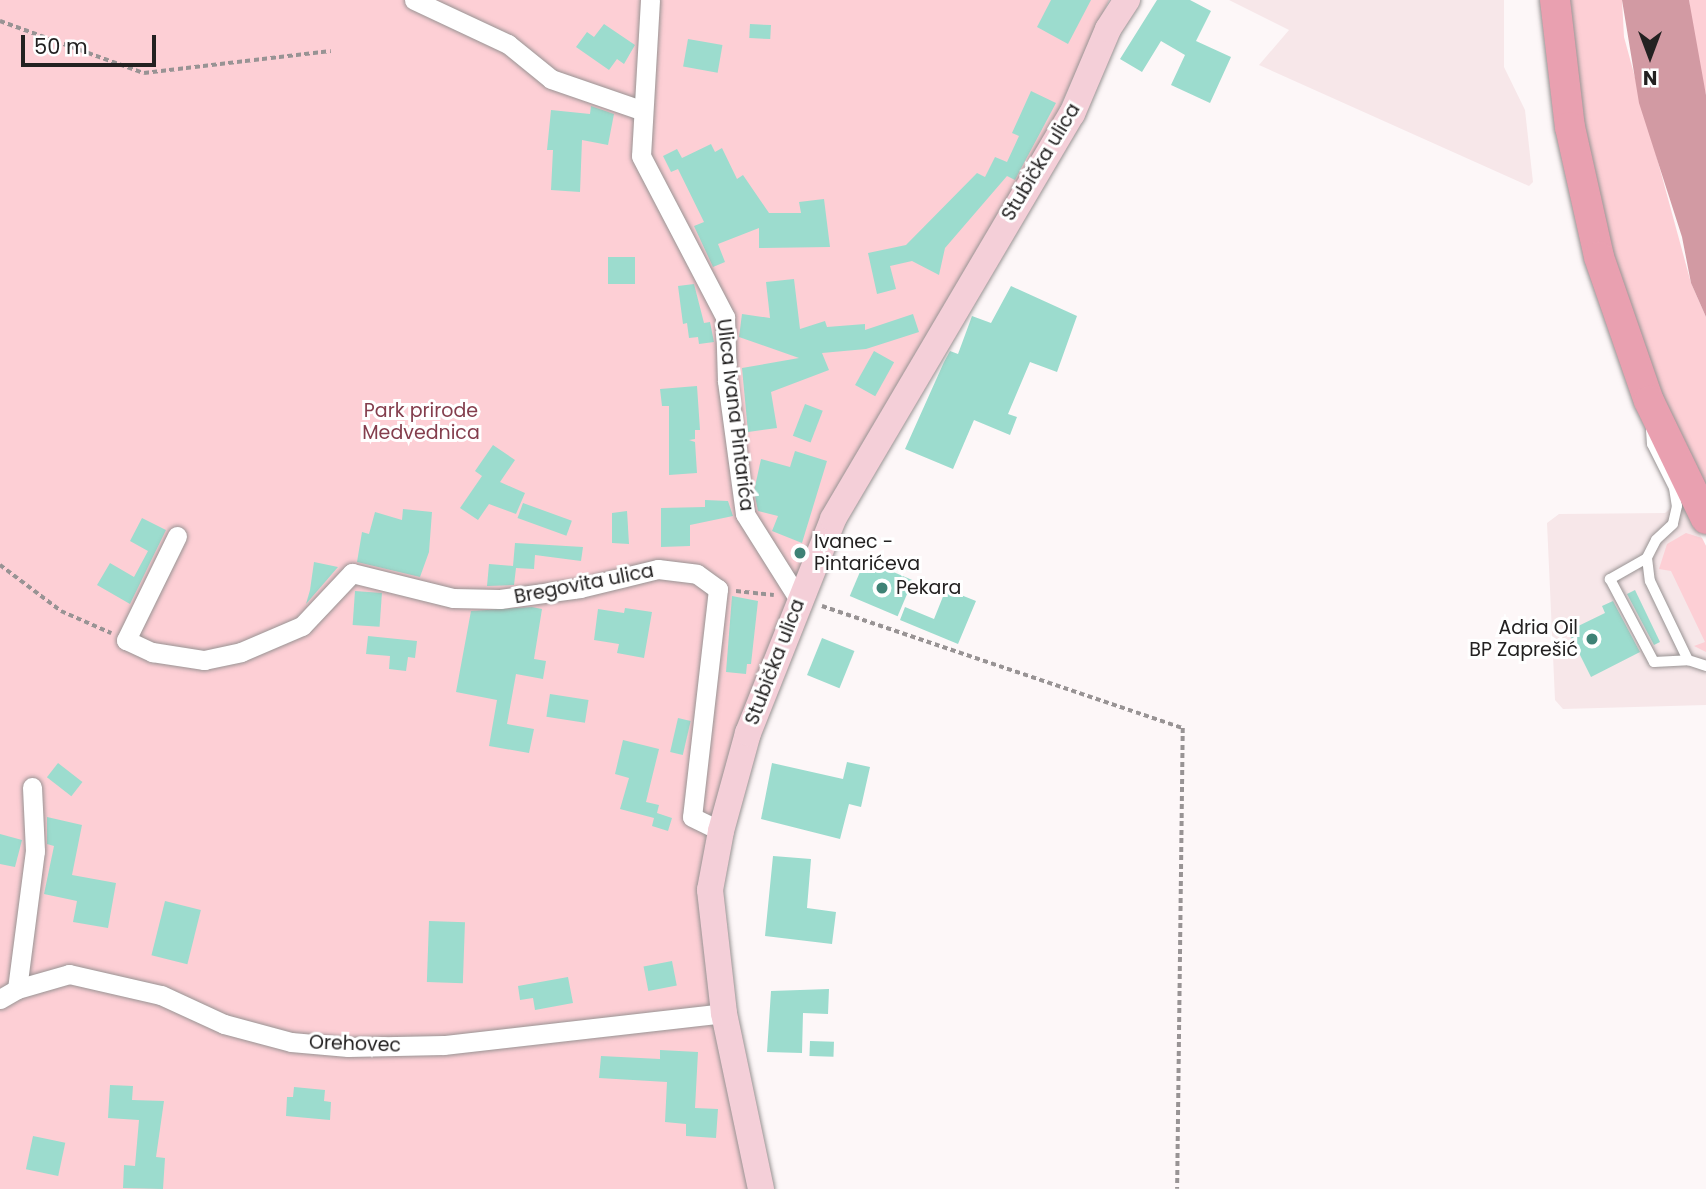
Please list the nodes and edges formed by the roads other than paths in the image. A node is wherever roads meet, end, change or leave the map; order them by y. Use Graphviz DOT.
graph roads {
  1 [pos="414,0"];
  2 [pos="650,0"];
  3 [pos="1128,0"];
  4 [pos="1555,0"];
  5 [pos="641,110"];
  6 [pos="1649,401"];
  7 [pos="1706,519"];
  8 [pos="177,536"];
  9 [pos="1647,558"];
  10 [pos="798,598"];
  11 [pos="1689,660"];
  12 [pos="1706,666"];
  13 [pos="32,787"];
  14 [pos="720,831"];
  15 [pos="17,989"];
  16 [pos="0,999"];
  17 [pos="724,1013"];
  18 [pos="761,1189"];
  1 -- 5 [label="street"];
  2 -- 5 [label="street, Ulica Ivana Pintarića"];
  3 -- 10 [label="main road, Stubička ulica"];
  4 -- 6 [label="main road"];
  5 -- 10 [label="street, Ulica Ivana Pintarića"];
  6 -- 7 [label="main road"];
  6 -- 9 [label="lane"];
  8 -- 14 [label="street, Bregovita ulica"];
  9 -- 11 [label="lane"];
  9 -- 11 [label="lane"];
  10 -- 14 [label="main road, Stubička ulica"];
  11 -- 12 [label="lane"];
  13 -- 15 [label="street"];
  14 -- 17 [label="main road, Stubička ulica"];
  15 -- 16 [label="street, Orehovec"];
  15 -- 17 [label="street, Orehovec"];
  17 -- 18 [label="main road, Stubička ulica"];
}
